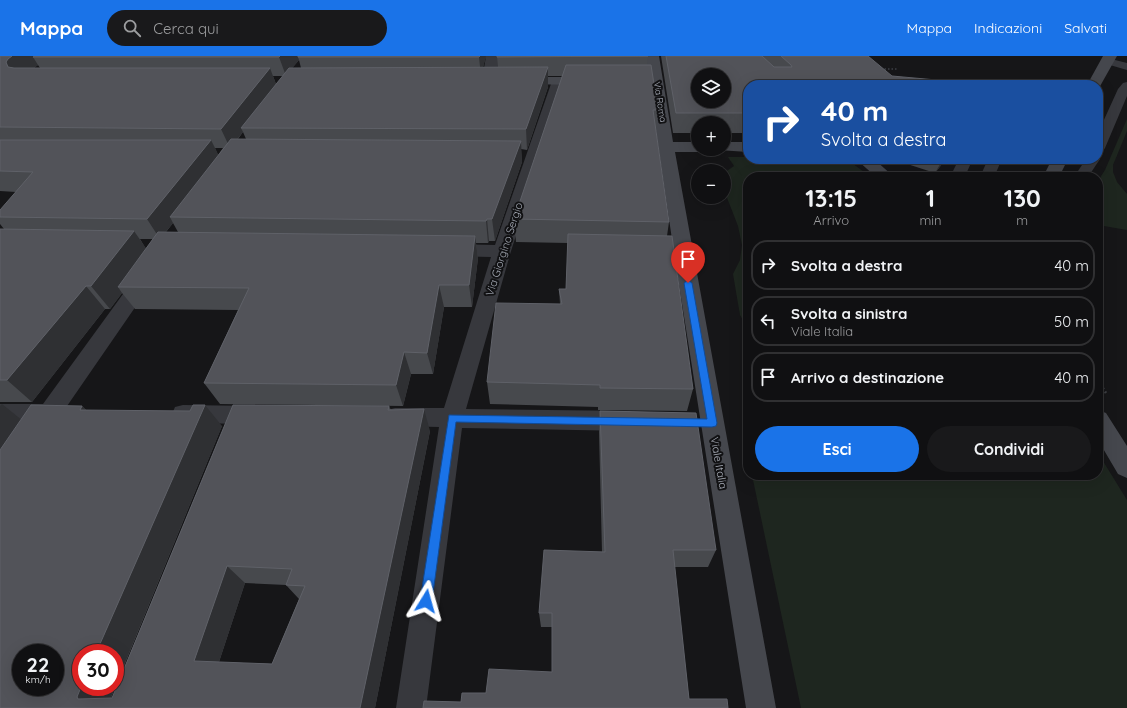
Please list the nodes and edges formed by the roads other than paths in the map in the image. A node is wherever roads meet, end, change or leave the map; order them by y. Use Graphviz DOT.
graph roads {
  1 [pos="493,56"];
  2 [pos="652,56"];
  3 [pos="1108,59"];
  4 [pos="1127,67"];
  5 [pos="1097,80"];
  6 [pos="473,81"];
  7 [pos="489,81"];
  8 [pos="559,81"];
  9 [pos="604,81"];
  10 [pos="642,81"];
  11 [pos="656,81"];
  12 [pos="1127,86"];
  13 [pos="1103,136"];
  14 [pos="667,147"];
  15 [pos="691,147"];
  16 [pos="731,147"];
  17 [pos="743,147"];
  18 [pos="870,164"];
  19 [pos="880,172"];
  20 [pos="430,250"];
  21 [pos="502,251"];
  22 [pos="158,260"];
  23 [pos="49,412"];
  24 [pos="0,413"];
  25 [pos="73,413"];
  26 [pos="160,414"];
  27 [pos="279,416"];
  28 [pos="373,417"];
  29 [pos="452,418"];
  30 [pos="649,422"];
  31 [pos="689,422"];
  32 [pos="712,423"];
  33 [pos="1103,428"];
  34 [pos="33,438"];
  35 [pos="1127,467"];
  36 [pos="411,708"];
  37 [pos="761,708"];
  1 -- 7 [label="street"];
  2 -- 11 [label="main road, Via Roma"];
  3 -- 4 [label="lane"];
  3 -- 5 [label="main road"];
  6 -- 7 [label="main road"];
  7 -- 8 [label="main road"];
  8 -- 9 [label="main road"];
  8 -- 21 [label="street, Via Giorgino Sergio"];
  10 -- 11 [label="main road"];
  11 -- 14 [label="main road, Via Roma"];
  12 -- 13 [label="lane"];
  14 -- 15 [label="main road"];
  14 -- 32 [label="main road, Viale Italia"];
  16 -- 17 [label="main road"];
  18 -- 19 [label="main road"];
  20 -- 21 [label="street"];
  21 -- 29 [label="street, Via Giorgino Sergio"];
  22 -- 23 [label="street"];
  23 -- 24 [label="street"];
  23 -- 25 [label="street"];
  23 -- 34 [label="street"];
  26 -- 27 [label="street"];
  28 -- 29 [label="street"];
  29 -- 30 [label="street"];
  29 -- 36 [label="street, Via Giorgino Sergio"];
  31 -- 32 [label="street"];
  32 -- 37 [label="main road, Viale Italia"];
  33 -- 35 [label="main road"];
}
